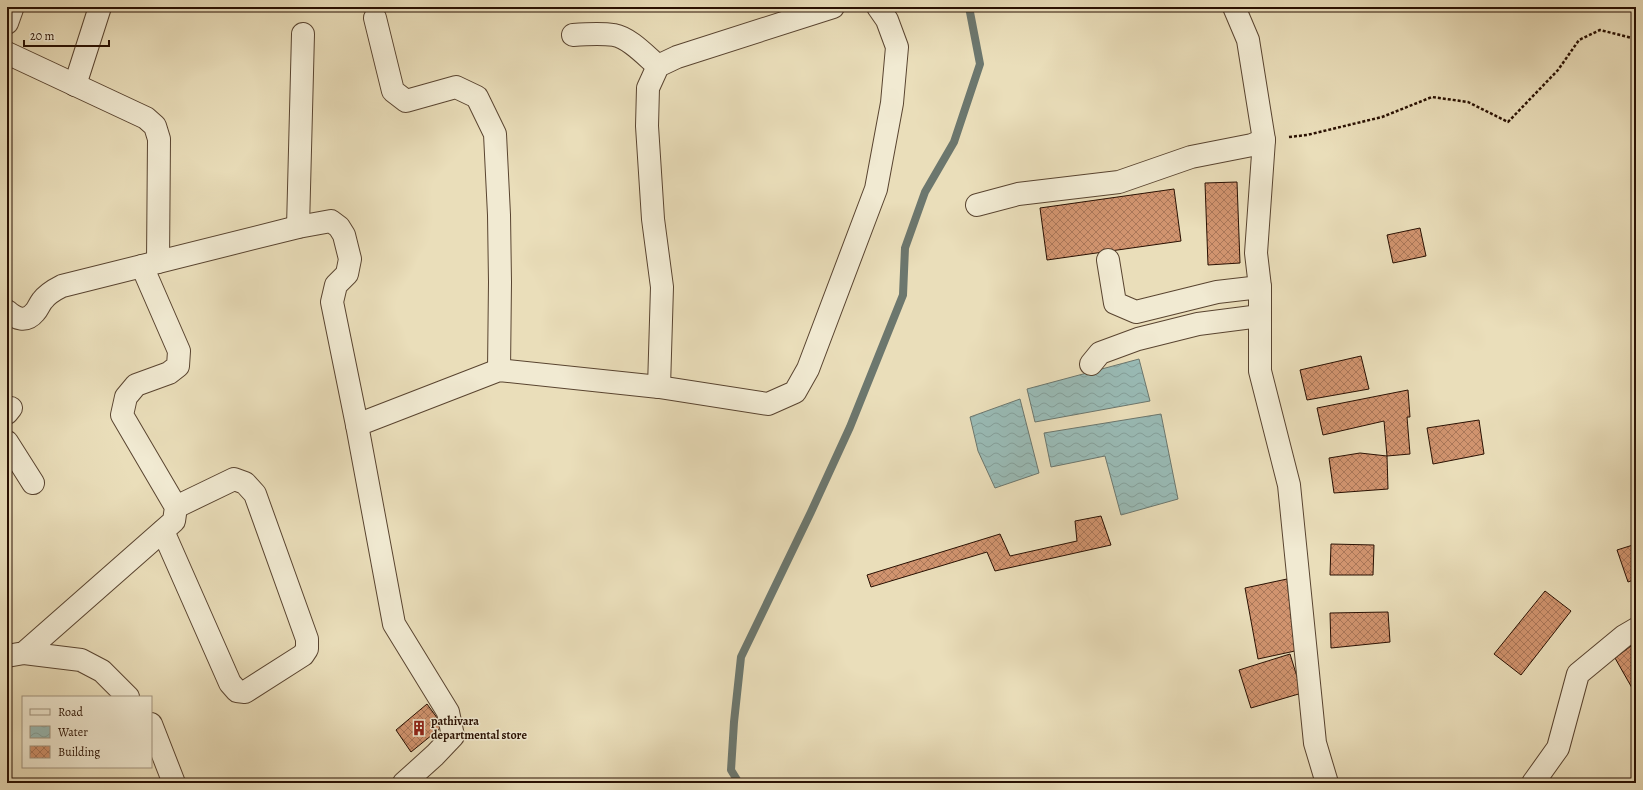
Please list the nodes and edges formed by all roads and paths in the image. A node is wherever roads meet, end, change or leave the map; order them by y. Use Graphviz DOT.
graph roads {
  1 [pos="100,7"];
  2 [pos="833,7"];
  3 [pos="878,7"];
  4 [pos="1234,7"];
  5 [pos="374,18"];
  6 [pos="303,34"];
  7 [pos="573,35"];
  8 [pos="1636,39"];
  9 [pos="7,53"];
  10 [pos="658,66"];
  11 [pos="75,85"];
  12 [pos="1264,140"];
  13 [pos="977,205"];
  14 [pos="298,227"];
  15 [pos="1108,260"];
  16 [pos="150,264"];
  17 [pos="1260,287"];
  18 [pos="7,312"];
  19 [pos="1260,316"];
  20 [pos="1091,364"];
  21 [pos="499,370"];
  22 [pos="659,388"];
  23 [pos="357,425"];
  24 [pos="7,442"];
  25 [pos="33,483"];
  26 [pos="176,507"];
  27 [pos="163,531"];
  28 [pos="1636,629"];
  29 [pos="15,654"];
  30 [pos="127,696"];
  31 [pos="152,727"];
  32 [pos="174,783"];
  33 [pos="404,783"];
  34 [pos="1326,783"];
  35 [pos="1533,783"];
  1 -- 11 [label="street"];
  2 -- 10 [label="street"];
  3 -- 22 [label="street"];
  4 -- 12 [label="street"];
  5 -- 21 [label="street"];
  6 -- 14 [label="street"];
  7 -- 10 [label="street"];
  8 -- 12 [label="path"];
  9 -- 11 [label="street"];
  10 -- 22 [label="street"];
  11 -- 16 [label="street"];
  12 -- 13 [label="street"];
  12 -- 17 [label="street"];
  14 -- 16 [label="street"];
  14 -- 23 [label="street"];
  15 -- 17 [label="street"];
  16 -- 18 [label="street"];
  16 -- 26 [label="street"];
  17 -- 19 [label="street"];
  19 -- 20 [label="street"];
  19 -- 34 [label="street"];
  21 -- 22 [label="street"];
  21 -- 23 [label="street"];
  23 -- 33 [label="street"];
  24 -- 25 [label="street"];
  26 -- 27 [label="street"];
  26 -- 27 [label="street"];
  27 -- 29 [label="street"];
  28 -- 35 [label="street"];
  29 -- 30 [label="street"];
  31 -- 32 [label="street"];
}
